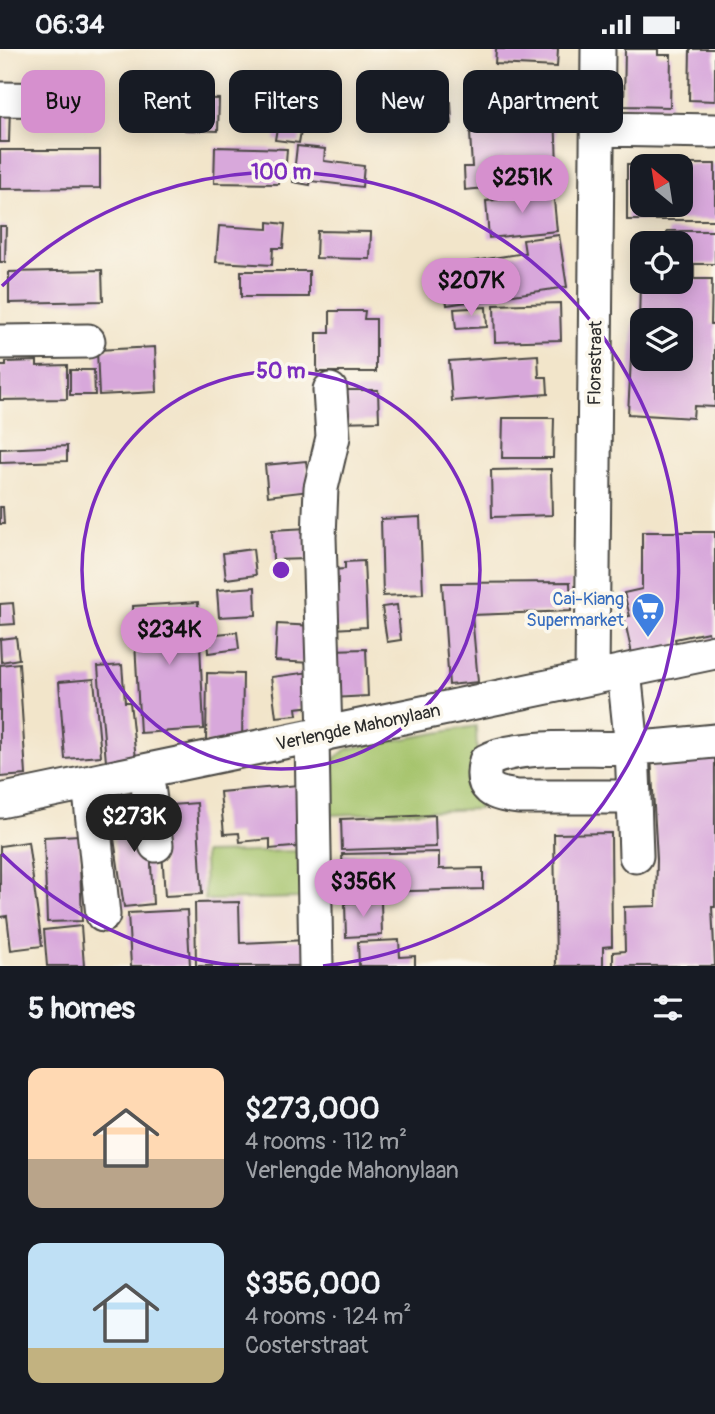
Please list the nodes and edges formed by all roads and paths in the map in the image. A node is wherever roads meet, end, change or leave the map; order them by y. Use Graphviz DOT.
graph roads {
  1 [pos="598,49"];
  2 [pos="598,70"];
  3 [pos="0,99"];
  4 [pos="21,99"];
  5 [pos="623,129"];
  6 [pos="715,131"];
  7 [pos="597,133"];
  8 [pos="88,341"];
  9 [pos="0,342"];
  10 [pos="330,390"];
  11 [pos="715,652"];
  12 [pos="624,671"];
  13 [pos="592,677"];
  14 [pos="319,736"];
  15 [pos="715,741"];
  16 [pos="632,748"];
  17 [pos="146,771"];
  18 [pos="89,783"];
  19 [pos="634,797"];
  20 [pos="0,801"];
  21 [pos="156,845"];
  22 [pos="636,856"];
  23 [pos="103,915"];
  24 [pos="316,966"];
  1 -- 2 [label="street, Florastraat"];
  3 -- 4 [label="street"];
  5 -- 6 [label="street"];
  7 -- 13 [label="street, Florastraat"];
  8 -- 9 [label="street"];
  10 -- 14 [label="street"];
  11 -- 12 [label="street, Verlengde Mahonylaan"];
  12 -- 13 [label="street, Verlengde Mahonylaan"];
  12 -- 16 [label="street"];
  13 -- 14 [label="street, Verlengde Mahonylaan"];
  14 -- 17 [label="street, Verlengde Mahonylaan"];
  14 -- 24 [label="street"];
  15 -- 16 [label="street"];
  16 -- 19 [label="street"];
  16 -- 19 [label="street"];
  17 -- 18 [label="street, Verlengde Mahonylaan"];
  17 -- 21 [label="street"];
  18 -- 20 [label="street, Verlengde Mahonylaan"];
  18 -- 23 [label="street"];
  19 -- 22 [label="street"];
}
